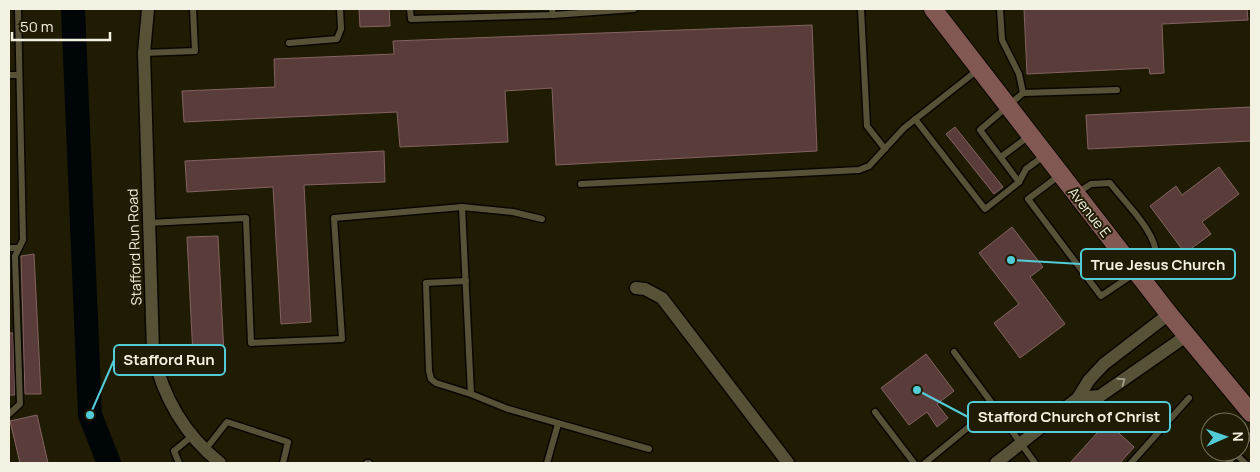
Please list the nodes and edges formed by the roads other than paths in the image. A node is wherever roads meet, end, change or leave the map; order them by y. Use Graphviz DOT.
graph roads {
  1 [pos="18,9"];
  2 [pos="148,9"];
  3 [pos="193,9"];
  4 [pos="340,9"];
  5 [pos="410,9"];
  6 [pos="634,9"];
  7 [pos="861,9"];
  8 [pos="933,9"];
  9 [pos="1000,9"];
  10 [pos="553,12"];
  11 [pos="289,43"];
  12 [pos="144,53"];
  13 [pos="979,69"];
  14 [pos="19,75"];
  15 [pos="9,76"];
  16 [pos="1117,90"];
  17 [pos="1023,93"];
  18 [pos="1008,107"];
  19 [pos="915,119"];
  20 [pos="1030,135"];
  21 [pos="885,149"];
  22 [pos="1046,154"];
  23 [pos="1001,157"];
  24 [pos="1061,174"];
  25 [pos="1019,182"];
  26 [pos="581,184"];
  27 [pos="1076,194"];
  28 [pos="462,207"];
  29 [pos="542,219"];
  30 [pos="148,223"];
  31 [pos="9,248"];
  32 [pos="18,248"];
  33 [pos="1136,272"];
  34 [pos="466,281"];
  35 [pos="636,288"];
  36 [pos="1169,314"];
  37 [pos="1186,336"];
  38 [pos="954,352"];
  39 [pos="471,394"];
  40 [pos="1078,398"];
  41 [pos="1189,398"];
  42 [pos="994,406"];
  43 [pos="875,412"];
  44 [pos="1251,413"];
  45 [pos="9,414"];
  46 [pos="558,424"];
  47 [pos="192,436"];
  48 [pos="1021,443"];
  49 [pos="648,449"];
  50 [pos="205,450"];
  51 [pos="179,463"];
  52 [pos="220,463"];
  53 [pos="283,463"];
  54 [pos="547,463"];
  55 [pos="788,463"];
  56 [pos="914,463"];
  57 [pos="925,463"];
  58 [pos="996,463"];
  59 [pos="1035,463"];
  60 [pos="1131,463"];
  1 -- 14 [label="lane"];
  2 -- 12 [label="street, Stafford Run Road"];
  3 -- 12 [label="lane"];
  4 -- 11 [label="lane"];
  5 -- 10 [label="lane"];
  6 -- 10 [label="lane"];
  7 -- 21 [label="lane"];
  8 -- 13 [label="street, Avenue E"];
  9 -- 17 [label="lane"];
  12 -- 30 [label="street, Stafford Run Road"];
  13 -- 18 [label="street, Avenue E"];
  13 -- 19 [label="lane"];
  14 -- 15 [label="lane"];
  14 -- 32 [label="lane"];
  16 -- 17 [label="lane"];
  17 -- 18 [label="lane"];
  18 -- 20 [label="street, Avenue E"];
  18 -- 23 [label="lane"];
  19 -- 21 [label="lane"];
  19 -- 25 [label="lane"];
  20 -- 22 [label="street, Avenue E"];
  20 -- 23 [label="lane"];
  21 -- 26 [label="lane"];
  22 -- 24 [label="street, Avenue E"];
  22 -- 25 [label="lane"];
  23 -- 25 [label="lane"];
  24 -- 27 [label="street, Avenue E"];
  24 -- 33 [label="lane"];
  27 -- 33 [label="street, Avenue E"];
  27 -- 33 [label="lane"];
  28 -- 29 [label="lane"];
  28 -- 30 [label="lane"];
  28 -- 34 [label="lane"];
  30 -- 47 [label="street, Stafford Run Road"];
  31 -- 32 [label="lane"];
  32 -- 45 [label="lane"];
  33 -- 36 [label="street, Avenue E"];
  34 -- 39 [label="lane"];
  34 -- 39 [label="lane"];
  35 -- 55 [label="street"];
  36 -- 37 [label="street, Avenue E"];
  36 -- 40 [label="street"];
  40 -- 37 [label="street, one-way"];
  37 -- 44 [label="street, Avenue E"];
  38 -- 42 [label="lane"];
  39 -- 46 [label="lane"];
  40 -- 48 [label="street"];
  41 -- 60 [label="lane"];
  42 -- 48 [label="lane"];
  42 -- 57 [label="lane"];
  43 -- 56 [label="lane"];
  46 -- 49 [label="lane"];
  46 -- 54 [label="lane"];
  47 -- 50 [label="street, Stafford Run Road"];
  47 -- 51 [label="lane"];
  48 -- 58 [label="street"];
  48 -- 59 [label="lane"];
  50 -- 52 [label="street, Stafford Run Road"];
  50 -- 53 [label="lane"];
}
